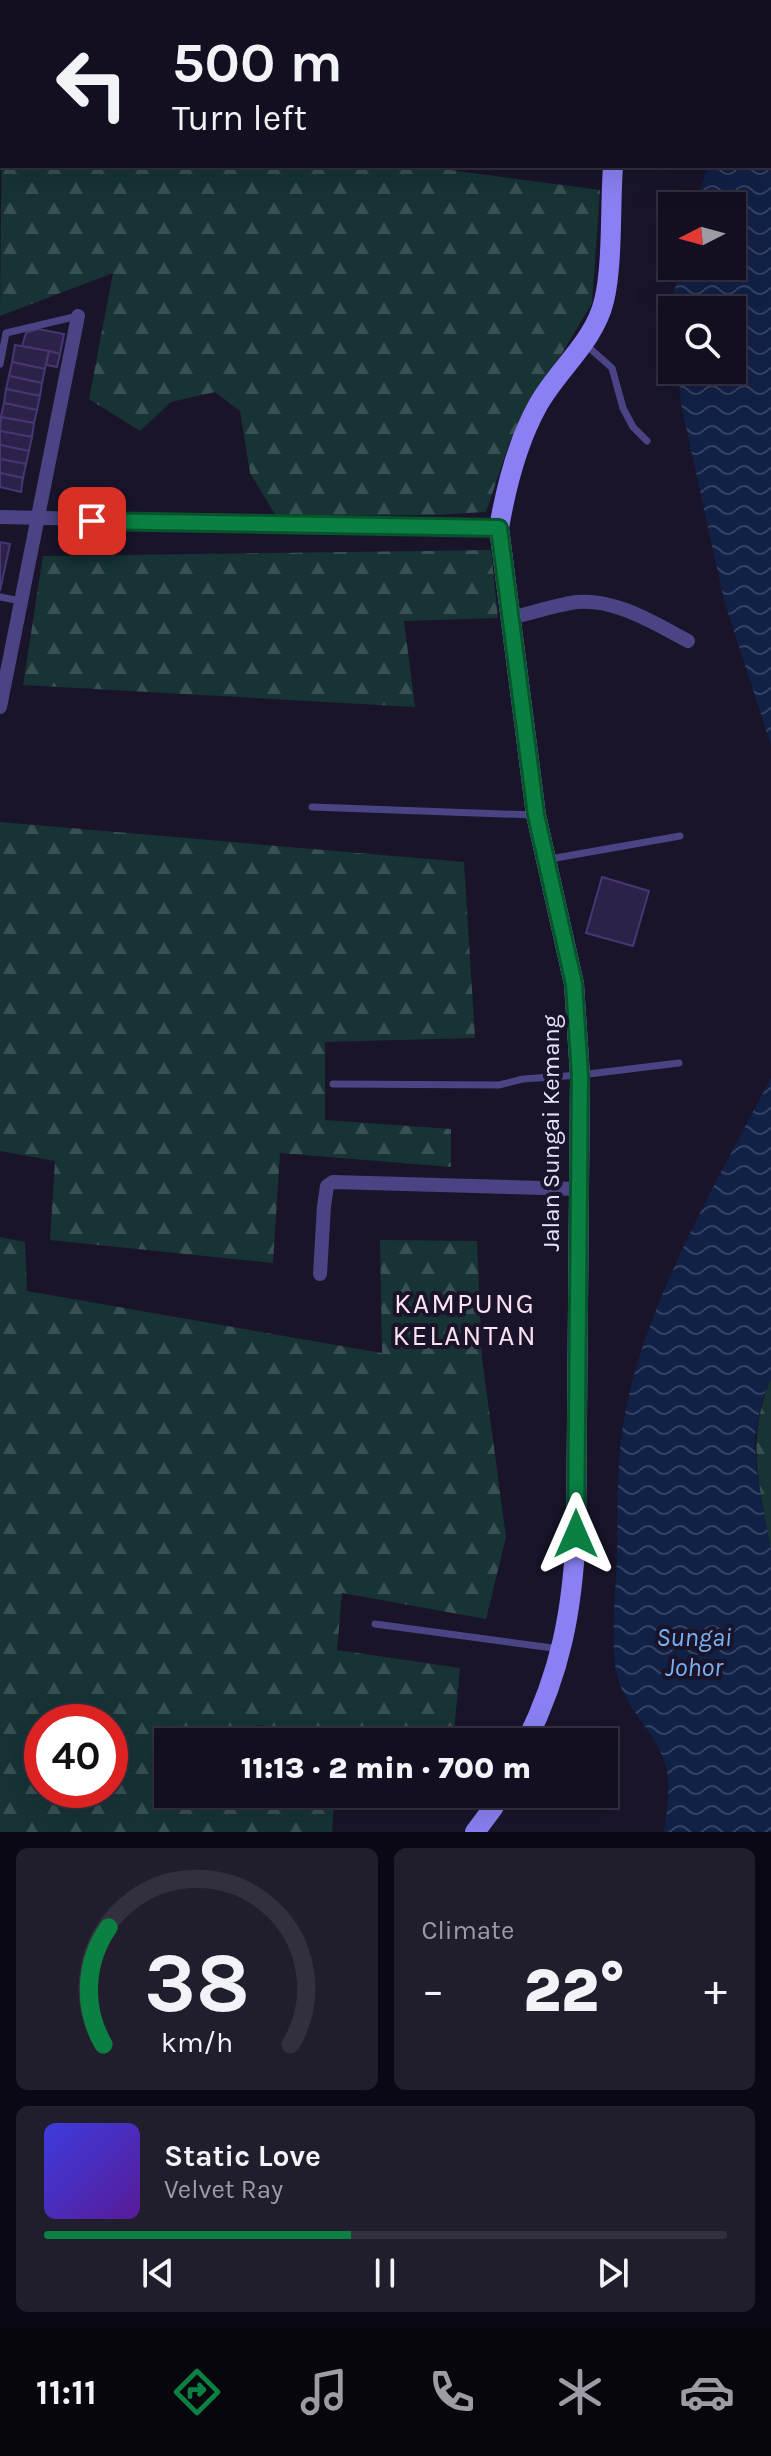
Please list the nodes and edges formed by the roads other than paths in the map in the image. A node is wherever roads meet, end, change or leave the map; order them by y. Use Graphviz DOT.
graph roads {
  1 [pos="613,168"];
  2 [pos="78,316"];
  3 [pos="583,343"];
  4 [pos="0,364"];
  5 [pos="647,441"];
  6 [pos="0,517"];
  7 [pos="39,520"];
  8 [pos="499,528"];
  9 [pos="0,597"];
  10 [pos="21,601"];
  11 [pos="510,618"];
  12 [pos="688,641"];
  13 [pos="0,707"];
  14 [pos="312,807"];
  15 [pos="536,815"];
  16 [pos="680,836"];
  17 [pos="548,859"];
  18 [pos="679,1063"];
  19 [pos="580,1075"];
  20 [pos="333,1084"];
  21 [pos="578,1189"];
  22 [pos="320,1274"];
  23 [pos="375,1624"];
  24 [pos="562,1649"];
  25 [pos="531,1728"];
  26 [pos="491,1808"];
  27 [pos="475,1832"];
  1 -- 3 [label="street, Jalan Sungai Kemang"];
  2 -- 4 [label="lane"];
  2 -- 7 [label="street"];
  3 -- 5 [label="lane"];
  3 -- 8 [label="street, Jalan Sungai Kemang"];
  6 -- 7 [label="street"];
  7 -- 8 [label="street"];
  7 -- 10 [label="street"];
  8 -- 11 [label="street, Jalan Sungai Kemang"];
  9 -- 10 [label="lane"];
  10 -- 13 [label="street"];
  11 -- 12 [label="street"];
  11 -- 15 [label="street, Jalan Sungai Kemang"];
  14 -- 15 [label="lane"];
  15 -- 17 [label="street, Jalan Sungai Kemang"];
  16 -- 17 [label="lane"];
  17 -- 19 [label="street, Jalan Sungai Kemang"];
  18 -- 19 [label="lane"];
  19 -- 20 [label="lane"];
  19 -- 21 [label="street, Jalan Sungai Kemang"];
  21 -- 22 [label="street"];
  21 -- 24 [label="street, Jalan Sungai Kemang"];
  23 -- 24 [label="lane"];
  24 -- 25 [label="street, Jalan Sungai Kemang"];
  26 -- 27 [label="street"];
}
